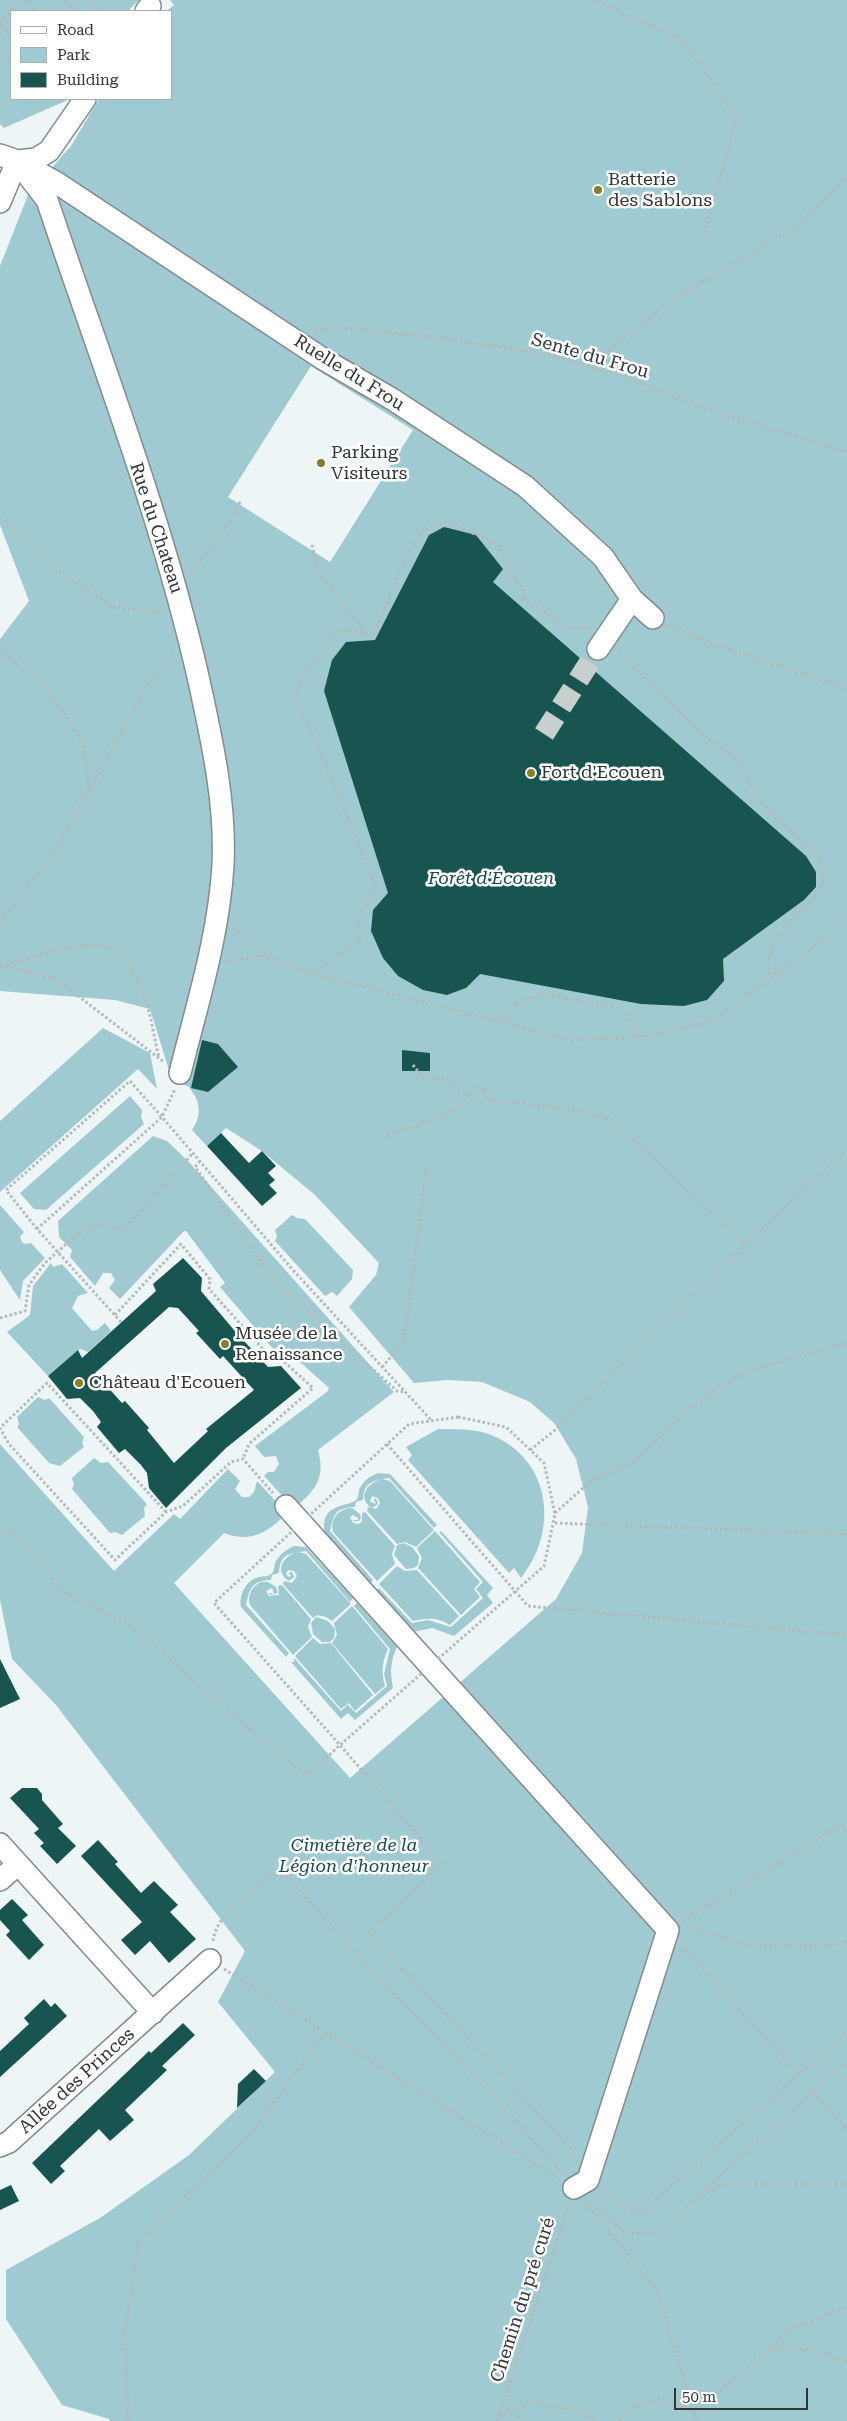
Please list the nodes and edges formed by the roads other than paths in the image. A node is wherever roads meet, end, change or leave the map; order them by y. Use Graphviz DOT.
graph roads {
  1 [pos="84,100"];
  2 [pos="8,158"];
  3 [pos="0,202"];
  4 [pos="632,600"];
  5 [pos="653,618"];
  6 [pos="598,649"];
  7 [pos="180,1074"];
  8 [pos="286,1506"];
  9 [pos="0,1844"];
  10 [pos="18,1864"];
  11 [pos="0,1880"];
  12 [pos="210,1960"];
  13 [pos="153,2013"];
  14 [pos="0,2146"];
  15 [pos="581,2184"];
  1 -- 2 [label="street"];
  2 -- 3 [label="street"];
  2 -- 4 [label="street, Ruelle du Frou"];
  2 -- 7 [label="street, Rue du Chateau"];
  4 -- 5 [label="street, Ruelle du Frou"];
  4 -- 6 [label="street"];
  8 -- 15 [label="street"];
  9 -- 10 [label="street"];
  10 -- 11 [label="street"];
  10 -- 13 [label="street"];
  12 -- 13 [label="street, Allée des Princes"];
  13 -- 14 [label="street, Allée des Princes"];
}
